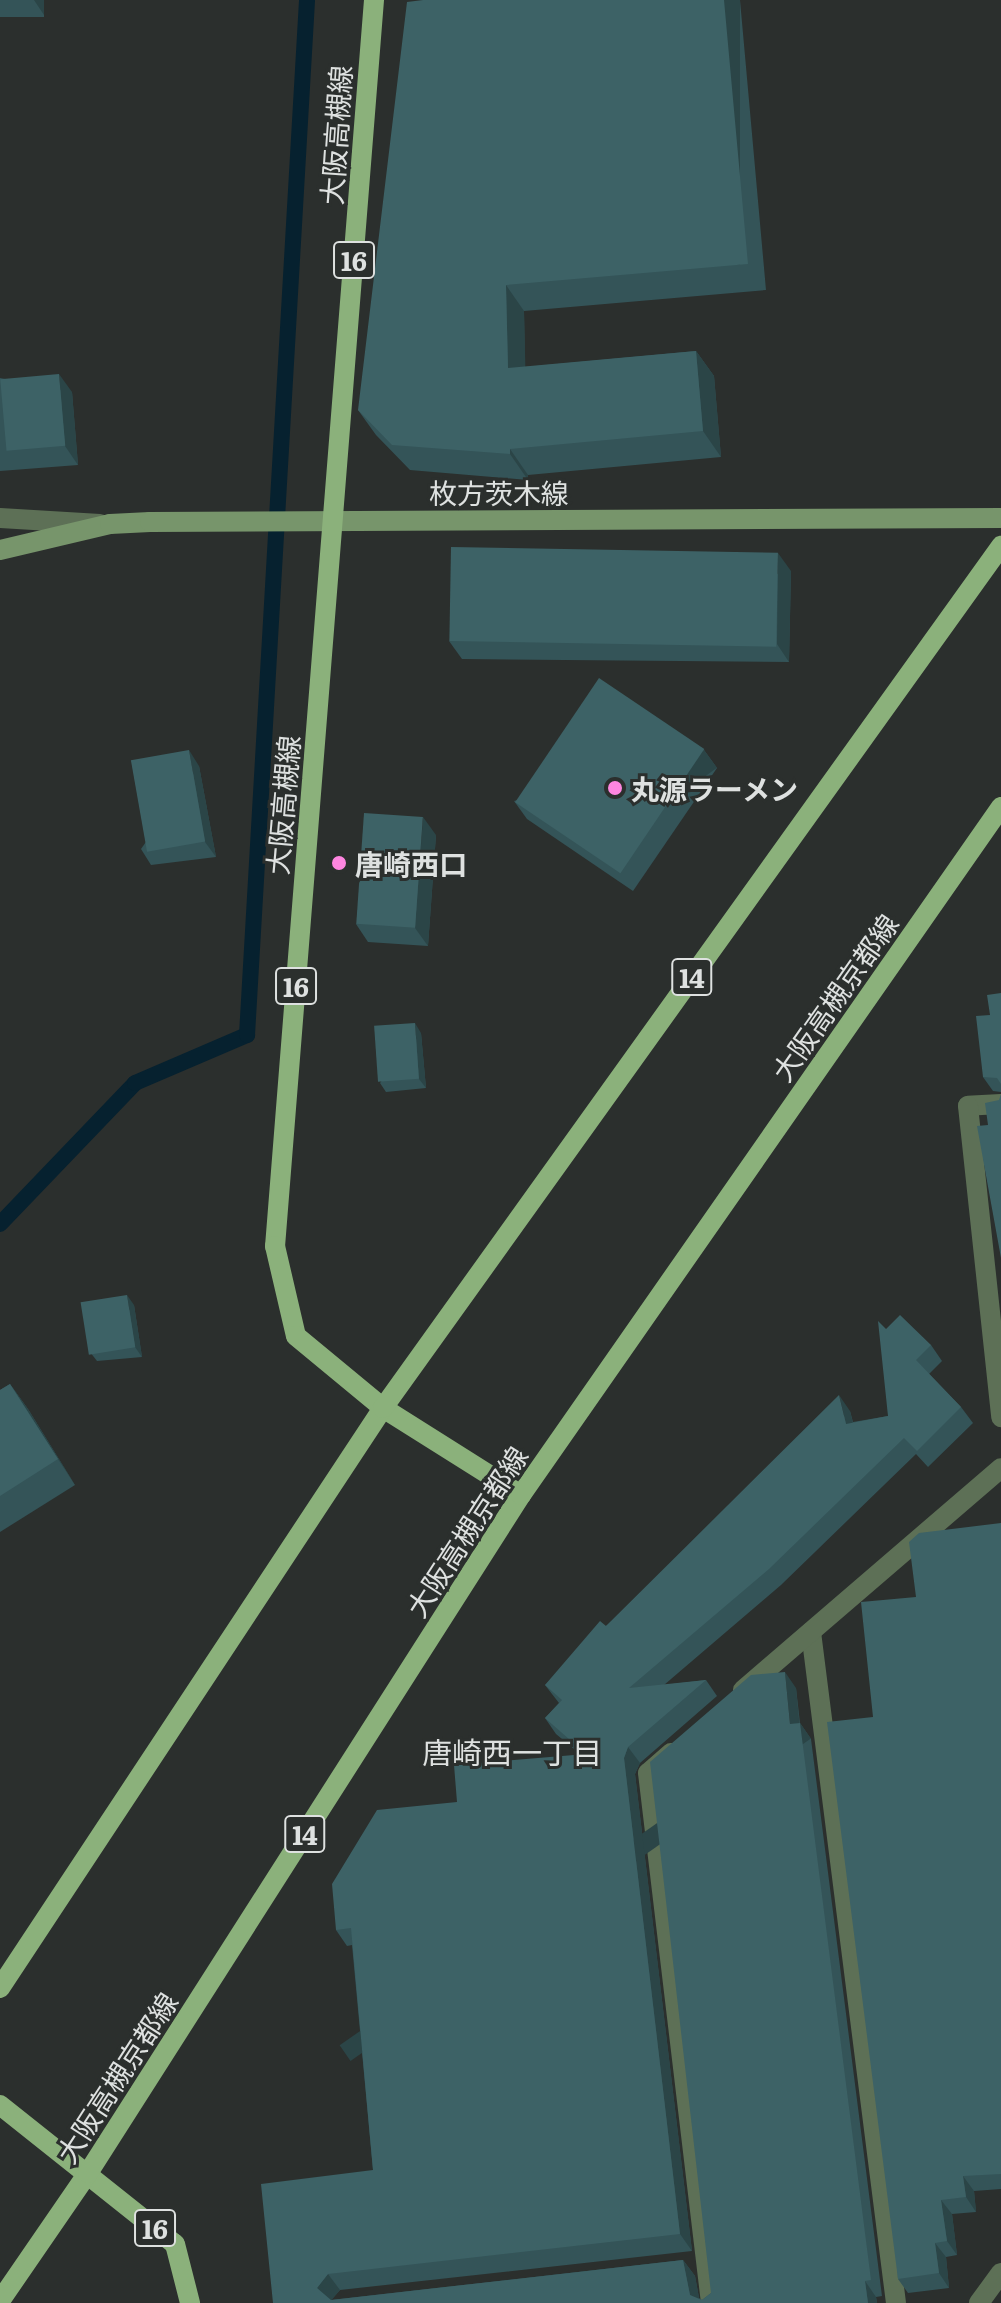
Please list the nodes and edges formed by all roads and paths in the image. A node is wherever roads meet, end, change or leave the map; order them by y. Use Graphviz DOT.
graph roads {
  1 [pos="374,0"];
  2 [pos="0,518"];
  3 [pos="1001,518"];
  4 [pos="333,521"];
  5 [pos="110,524"];
  6 [pos="1001,546"];
  7 [pos="0,550"];
  8 [pos="1001,807"];
  9 [pos="1001,1104"];
  10 [pos="383,1408"];
  11 [pos="1001,1417"];
  12 [pos="1001,1468"];
  13 [pos="521,1495"];
  14 [pos="811,1632"];
  15 [pos="729,1702"];
  16 [pos="683,1742"];
  17 [pos="0,1988"];
  18 [pos="0,2105"];
  19 [pos="88,2173"];
  20 [pos="1001,2273"];
  21 [pos="0,2301"];
  22 [pos="190,2303"];
  23 [pos="711,2303"];
  24 [pos="896,2303"];
  25 [pos="979,2303"];
  1 -- 4 [label="main road, 大阪高槻線 / 16"];
  2 -- 5 [label="street"];
  3 -- 4 [label="main road, 枚方茨木線"];
  4 -- 5 [label="main road, 枚方茨木線"];
  4 -- 10 [label="main road, 大阪高槻線 / 16"];
  5 -- 7 [label="main road, 枚方茨木線"];
  6 -- 10 [label="main road, 14"];
  8 -- 13 [label="main road, 大阪高槻京都線 / 14"];
  9 -- 11 [label="street"];
  10 -- 13 [label="main road, 大阪高槻線 / 16"];
  10 -- 17 [label="main road, 14"];
  12 -- 14 [label="street"];
  13 -- 19 [label="main road, 大阪高槻京都線 / 14"];
  14 -- 15 [label="street"];
  14 -- 24 [label="street"];
  16 -- 23 [label="street"];
  18 -- 19 [label="main road, 16"];
  19 -- 21 [label="main road, 大阪高槻京都線 / 14"];
  19 -- 22 [label="main road, 16"];
  20 -- 25 [label="street"];
}
